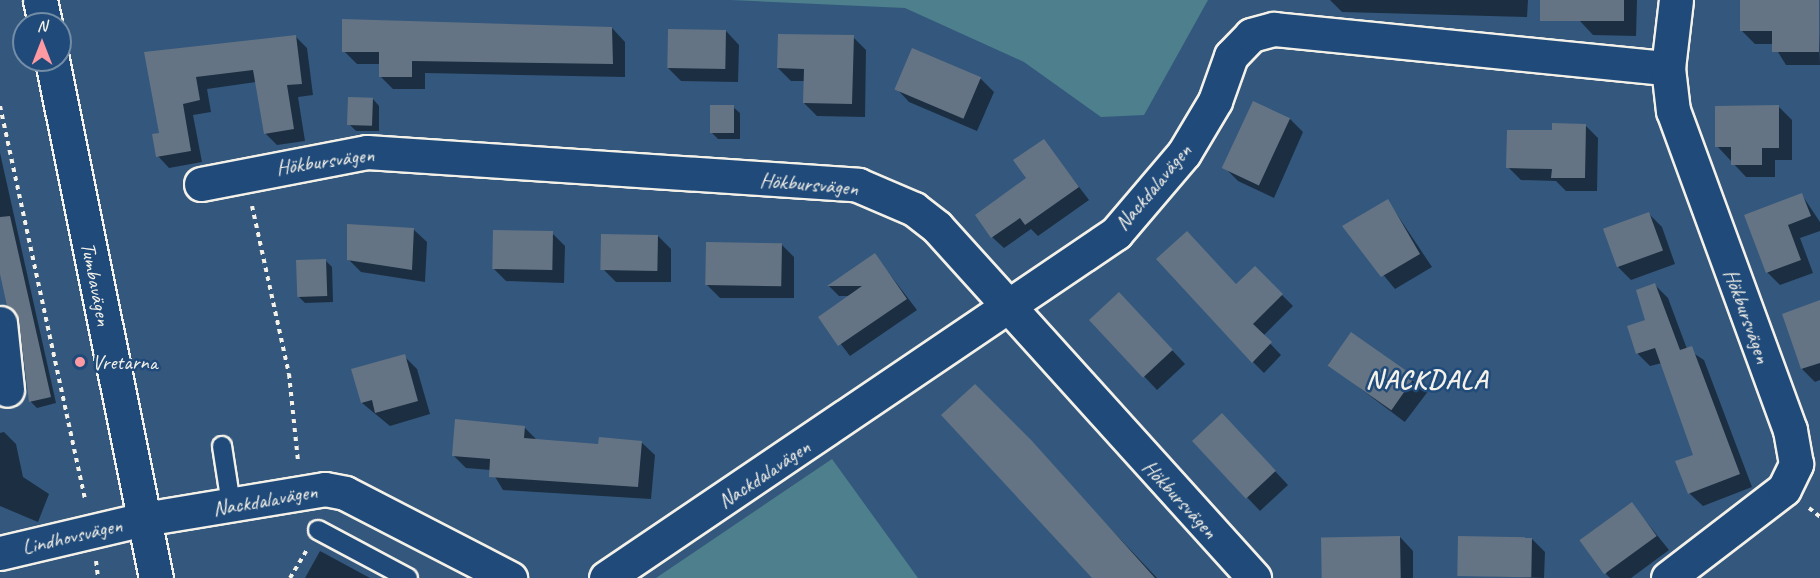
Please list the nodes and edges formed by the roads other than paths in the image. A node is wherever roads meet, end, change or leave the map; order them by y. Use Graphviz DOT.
graph roads {
  1 [pos="1676,0"];
  2 [pos="1668,68"];
  3 [pos="54,72"];
  4 [pos="201,184"];
  5 [pos="1007,311"];
  6 [pos="0,323"];
  7 [pos="7,390"];
  8 [pos="222,446"];
  9 [pos="231,504"];
  10 [pos="144,519"];
  11 [pos="318,530"];
  12 [pos="0,553"];
  13 [pos="156,578"];
  14 [pos="408,578"];
  15 [pos="510,578"];
  16 [pos="606,578"];
  17 [pos="1254,578"];
  18 [pos="1668,578"];
  1 -- 2 [label="street, Hökbursvägen"];
  2 -- 5 [label="street, Nackdalavägen"];
  2 -- 18 [label="street, Hökbursvägen"];
  3 -- 10 [label="street, Tumbavägen"];
  4 -- 5 [label="street, Hökbursvägen"];
  5 -- 16 [label="street, Nackdalavägen"];
  5 -- 17 [label="street, Hökbursvägen"];
  6 -- 7 [label="street"];
  8 -- 9 [label="lane"];
  9 -- 10 [label="street, Nackdalavägen"];
  9 -- 15 [label="street, Nackdalavägen"];
  10 -- 12 [label="street, Lindhovsvägen"];
  10 -- 13 [label="street, Tumbavägen"];
  11 -- 14 [label="lane"];
}
